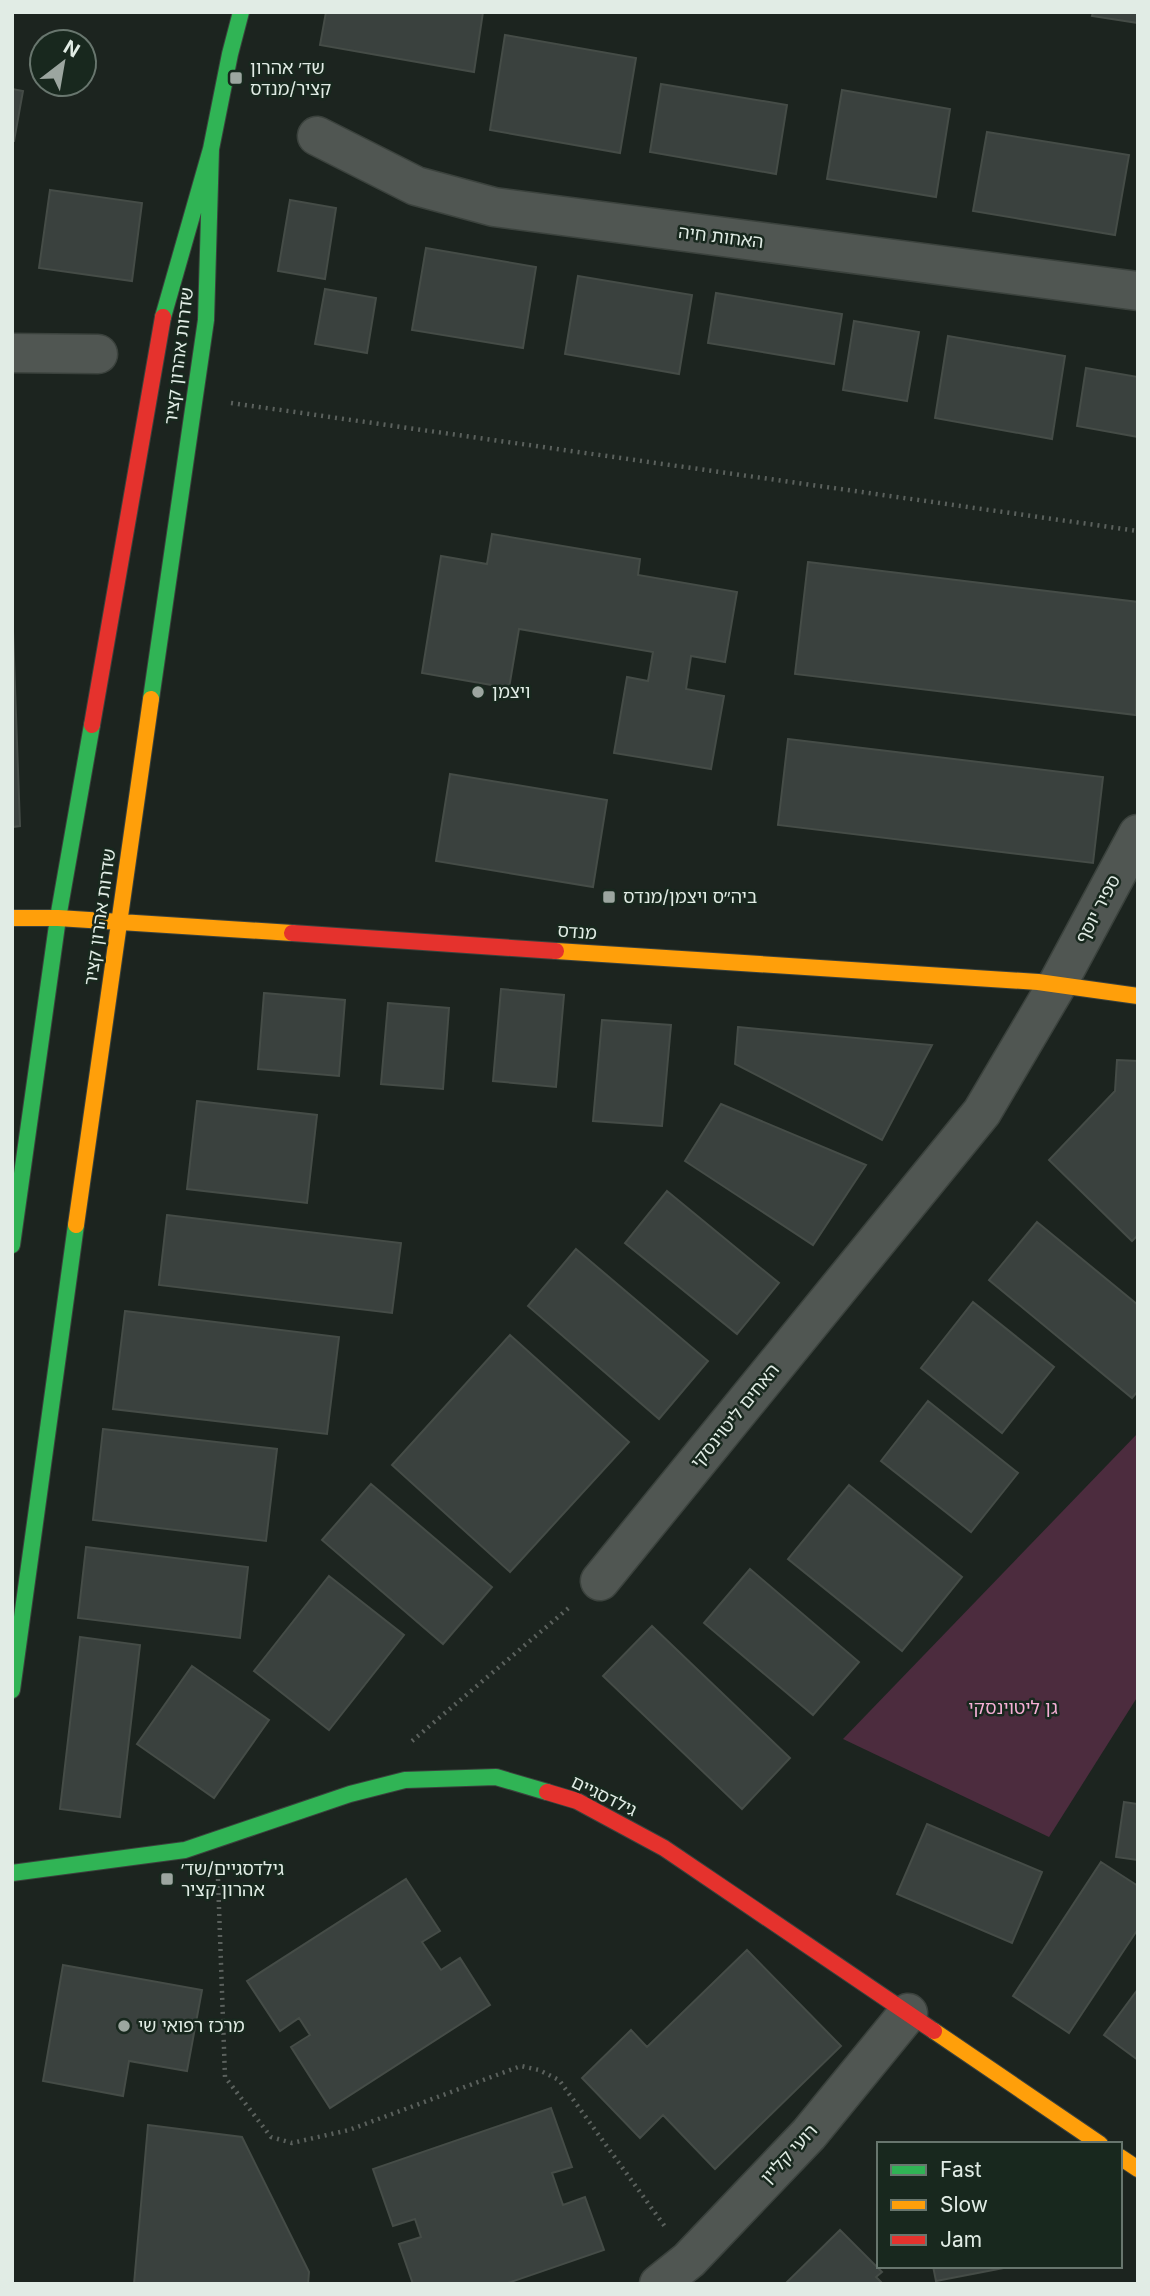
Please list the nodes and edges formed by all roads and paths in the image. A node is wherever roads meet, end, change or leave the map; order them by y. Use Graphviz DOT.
graph roads {
  1 [pos="241,12"];
  2 [pos="317,136"];
  3 [pos="211,149"];
  4 [pos="1138,291"];
  5 [pos="12,353"];
  6 [pos="98,354"];
  7 [pos="195,398"];
  8 [pos="1138,531"];
  9 [pos="1138,834"];
  10 [pos="12,918"];
  11 [pos="58,918"];
  12 [pos="118,922"];
  13 [pos="1058,983"];
  14 [pos="1138,996"];
  15 [pos="12,1245"];
  16 [pos="600,1581"];
  17 [pos="12,1690"];
  18 [pos="402,1750"];
  19 [pos="216,1839"];
  20 [pos="12,1873"];
  21 [pos="908,2013"];
  22 [pos="1097,2142"];
  23 [pos="1122,2158"];
  24 [pos="1138,2169"];
  25 [pos="689,2260"];
  26 [pos="659,2284"];
  1 -- 3 [label="street, שדרות אהרון קציר"];
  2 -- 4 [label="street, האחות חיה"];
  3 -- 7 [label="street, שדרות אהרון קציר"];
  3 -- 11 [label="street, שדרות אהרון קציר"];
  5 -- 6 [label="street"];
  7 -- 8 [label="path"];
  7 -- 12 [label="street, שדרות אהרון קציר"];
  9 -- 13 [label="street, ספיר יוסף"];
  10 -- 11 [label="street, מנדס"];
  11 -- 12 [label="street, מנדס"];
  11 -- 15 [label="street, שדרות אהרון קציר"];
  12 -- 13 [label="street, מנדס"];
  12 -- 17 [label="street, שדרות אהרון קציר"];
  13 -- 14 [label="street, מנדס"];
  13 -- 16 [label="street, האחים ליטוינסקי"];
  16 -- 18 [label="path"];
  19 -- 20 [label="street, גילדסגיים"];
  19 -- 21 [label="street, גילדסגיים"];
  19 -- 25 [label="path"];
  21 -- 22 [label="street, גילדסגיים"];
  21 -- 25 [label="street, רועי קליין"];
  23 -- 24 [label="street"];
  25 -- 26 [label="street, רועי קליין"];
}
